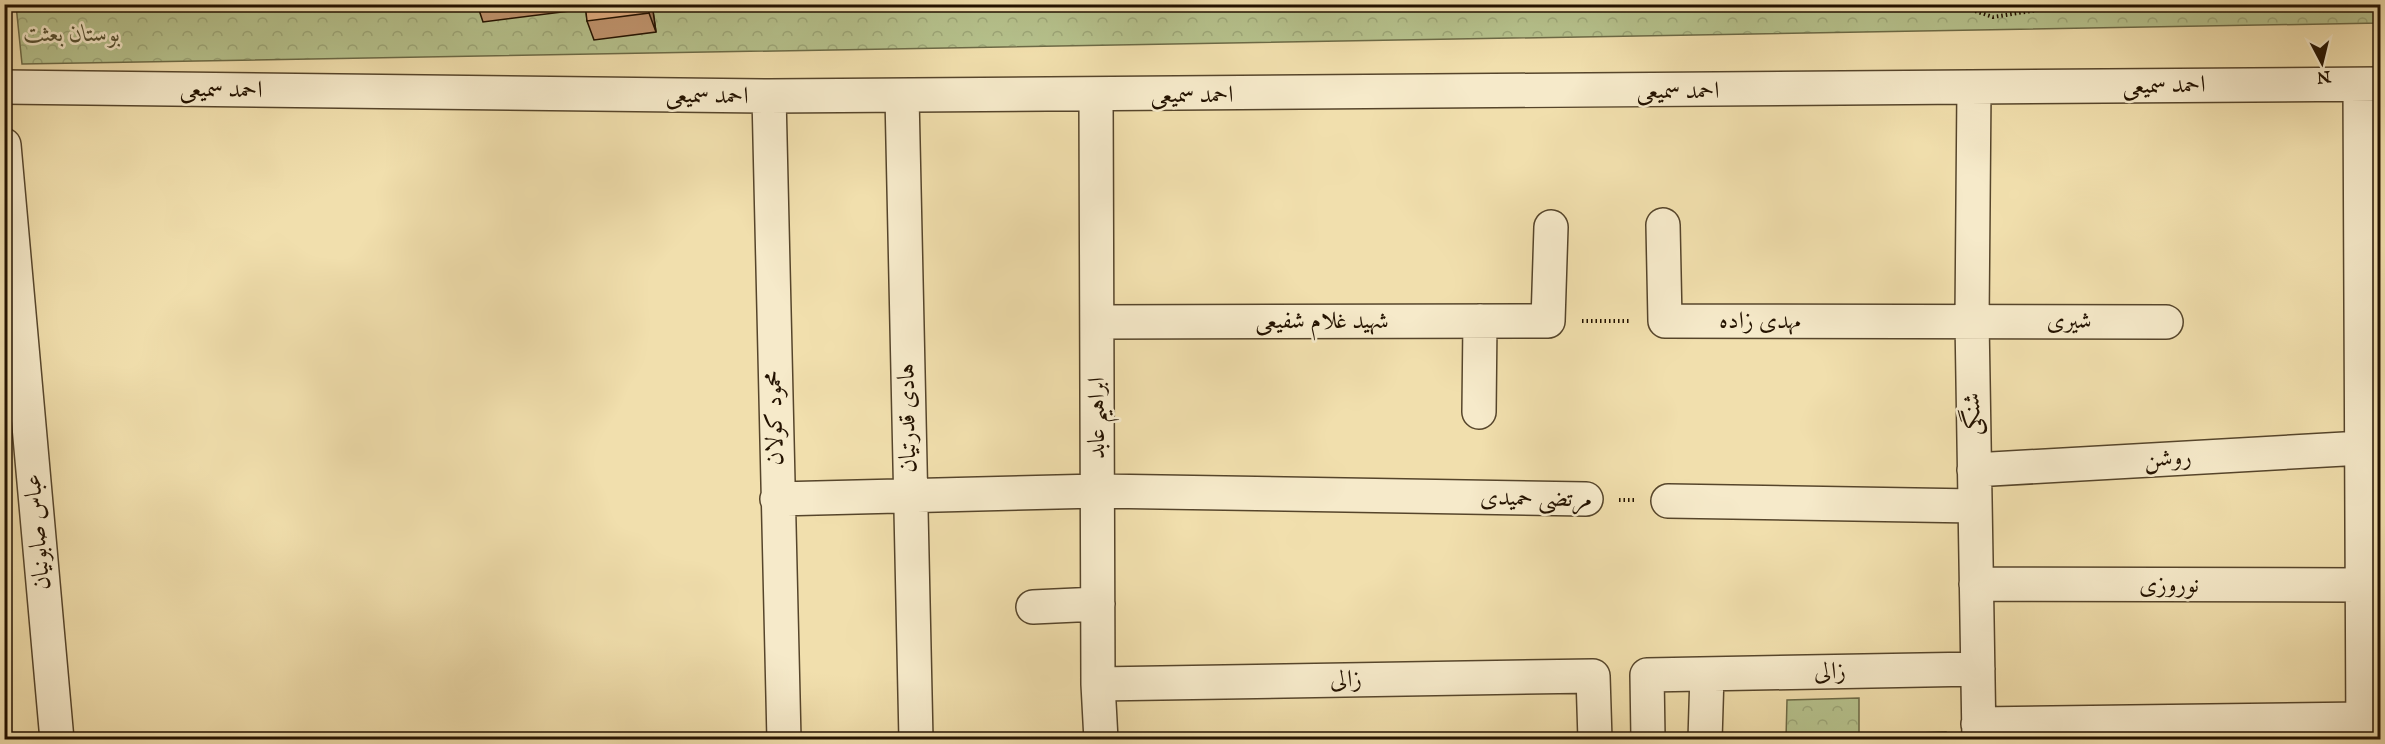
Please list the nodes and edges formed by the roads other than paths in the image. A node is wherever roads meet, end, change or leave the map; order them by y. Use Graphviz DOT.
graph roads {
  1 [pos="2370,84"];
  2 [pos="4,87"];
  3 [pos="1974,88"];
  4 [pos="769,96"];
  5 [pos="903,96"];
  6 [pos="1096,96"];
  7 [pos="4,145"];
  8 [pos="1663,225"];
  9 [pos="1551,227"];
  10 [pos="1972,320"];
  11 [pos="1479,321"];
  12 [pos="1097,322"];
  13 [pos="2166,322"];
  14 [pos="1479,412"];
  15 [pos="2362,448"];
  16 [pos="1974,470"];
  17 [pos="1098,491"];
  18 [pos="909,496"];
  19 [pos="777,499"];
  20 [pos="1586,499"];
  21 [pos="1668,501"];
  22 [pos="1975,506"];
  23 [pos="1976,584"];
  24 [pos="2362,585"];
  25 [pos="1098,604"];
  26 [pos="1033,607"];
  27 [pos="1978,669"];
  28 [pos="1707,674"];
  29 [pos="1098,684"];
  30 [pos="2363,729"];
  31 [pos="1978,732"];
  32 [pos="1648,738"];
  33 [pos="57,740"];
  34 [pos="784,740"];
  35 [pos="916,740"];
  36 [pos="1101,740"];
  37 [pos="1595,740"];
  38 [pos="1705,740"];
  1 -- 3 [label="street, احمد سمیعی"];
  1 -- 15 [label="street"];
  2 -- 4 [label="street, احمد سمیعی"];
  3 -- 6 [label="street, احمد سمیعی"];
  3 -- 10 [label="street, شنگی"];
  4 -- 5 [label="street, احمد سمیعی"];
  4 -- 19 [label="street, محمود کولان"];
  5 -- 6 [label="street, احمد سمیعی"];
  5 -- 18 [label="street, هادی قدرتیان"];
  6 -- 12 [label="street, ابراهیم عابد"];
  7 -- 33 [label="street, عباس صابونیان"];
  8 -- 10 [label="street, مهدی زاده"];
  9 -- 11 [label="street, شهید غلام شفیعی"];
  10 -- 13 [label="street, شیری"];
  10 -- 16 [label="street, شنگی"];
  11 -- 12 [label="street, شهید غلام شفیعی"];
  11 -- 14 [label="street"];
  12 -- 17 [label="street, ابراهیم عابد"];
  15 -- 16 [label="street, روشن"];
  15 -- 24 [label="street"];
  16 -- 22 [label="street, شنگی"];
  17 -- 18 [label="street, مرتضی حمیدی"];
  17 -- 20 [label="street, مرتضی حمیدی"];
  17 -- 25 [label="street, ابراهیم عابد"];
  18 -- 19 [label="street, مرتضی حمیدی"];
  18 -- 35 [label="street, هادی قدرتیان"];
  19 -- 34 [label="street, محمود کولان"];
  21 -- 22 [label="street"];
  22 -- 23 [label="street, شنگی"];
  23 -- 24 [label="street, نوروزی"];
  23 -- 27 [label="street, شنگی"];
  24 -- 30 [label="street"];
  25 -- 26 [label="street"];
  25 -- 29 [label="street, ابراهیم عابد"];
  27 -- 28 [label="street, زالی"];
  27 -- 31 [label="street, شنگی"];
  28 -- 32 [label="street, زالی"];
  28 -- 38 [label="street"];
  29 -- 36 [label="street, ابراهیم عابد"];
  29 -- 37 [label="street, زالی"];
  30 -- 31 [label="street"];
}
